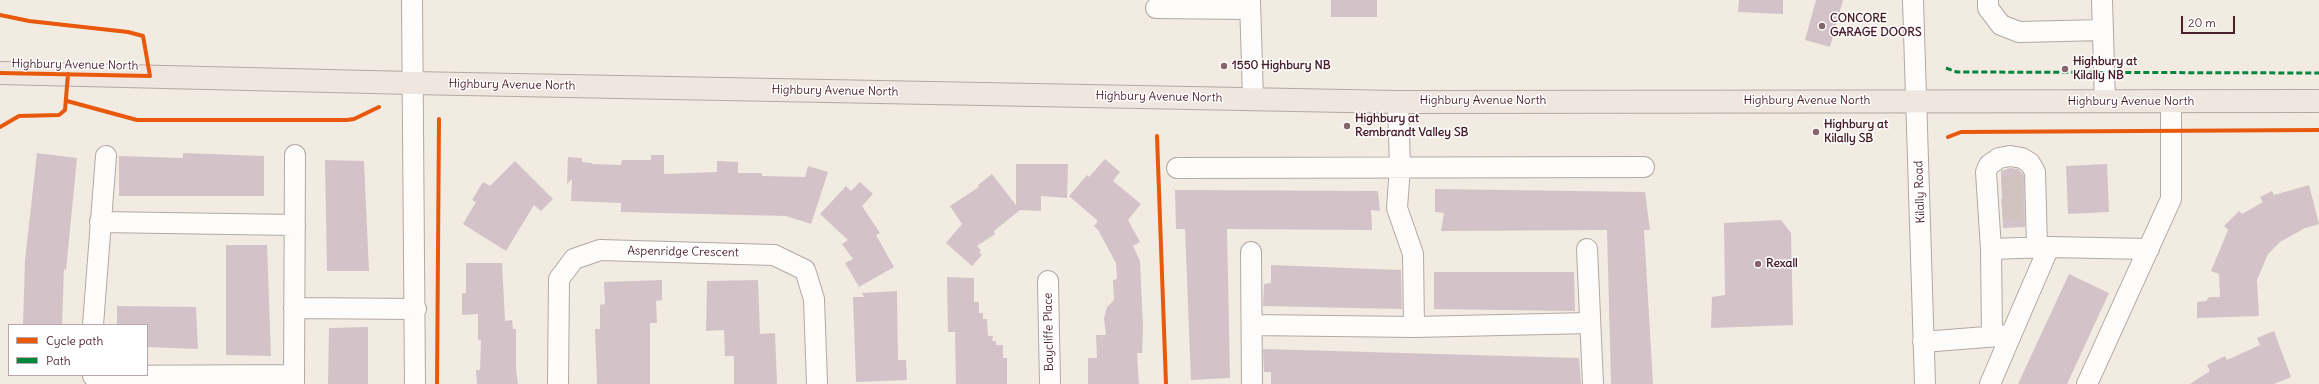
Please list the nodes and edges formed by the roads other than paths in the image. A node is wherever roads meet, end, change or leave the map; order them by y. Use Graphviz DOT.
graph roads {
  1 [pos="412,0"];
  2 [pos="1913,0"];
  3 [pos="1988,0"];
  4 [pos="2102,0"];
  5 [pos="1250,4"];
  6 [pos="1156,8"];
  7 [pos="2103,30"];
  8 [pos="0,73"];
  9 [pos="412,83"];
  10 [pos="1253,99"];
  11 [pos="1917,100"];
  12 [pos="2319,101"];
  13 [pos="1398,102"];
  14 [pos="2105,102"];
  15 [pos="2171,102"];
  16 [pos="295,155"];
  17 [pos="106,156"];
  18 [pos="1400,167"];
  19 [pos="1644,167"];
  20 [pos="1177,168"];
  21 [pos="100,222"];
  22 [pos="294,225"];
  23 [pos="2043,247"];
  24 [pos="1587,249"];
  25 [pos="1991,249"];
  26 [pos="2149,249"];
  27 [pos="1251,252"];
  28 [pos="1048,281"];
  29 [pos="294,308"];
  30 [pos="416,309"];
  31 [pos="1590,323"];
  32 [pos="92,324"];
  33 [pos="1252,325"];
  34 [pos="1414,326"];
  35 [pos="2001,336"];
  36 [pos="1924,342"];
  37 [pos="93,378"];
  38 [pos="294,380"];
  39 [pos="415,384"];
  40 [pos="558,384"];
  41 [pos="817,384"];
  42 [pos="1050,384"];
  43 [pos="1252,384"];
  44 [pos="1593,384"];
  45 [pos="1925,384"];
  46 [pos="1990,384"];
  47 [pos="2087,384"];
  1 -- 9 [label="street"];
  2 -- 11 [label="street, Kilally Road"];
  3 -- 7 [label="street"];
  4 -- 7 [label="street"];
  5 -- 6 [label="street"];
  5 -- 10 [label="street"];
  7 -- 14 [label="street"];
  8 -- 9 [label="main road, Highbury Avenue North"];
  9 -- 10 [label="main road, Highbury Avenue North"];
  9 -- 30 [label="street"];
  10 -- 13 [label="main road, Highbury Avenue North"];
  11 -- 13 [label="main road, Highbury Avenue North"];
  11 -- 14 [label="main road, Highbury Avenue North"];
  11 -- 36 [label="street, Kilally Road"];
  12 -- 15 [label="main road, Highbury Avenue North"];
  13 -- 18 [label="street"];
  14 -- 15 [label="main road, Highbury Avenue North"];
  15 -- 26 [label="street"];
  16 -- 22 [label="street"];
  17 -- 21 [label="street"];
  18 -- 19 [label="street"];
  18 -- 20 [label="street"];
  18 -- 34 [label="street"];
  21 -- 22 [label="street"];
  21 -- 32 [label="street"];
  22 -- 29 [label="street"];
  23 -- 25 [label="street"];
  23 -- 25 [label="street"];
  23 -- 26 [label="street"];
  23 -- 35 [label="street"];
  24 -- 31 [label="street"];
  25 -- 35 [label="street"];
  26 -- 47 [label="street"];
  27 -- 33 [label="street"];
  28 -- 42 [label="street, Baycliffe Place"];
  29 -- 30 [label="street"];
  29 -- 38 [label="street"];
  30 -- 39 [label="street"];
  31 -- 34 [label="street"];
  31 -- 44 [label="street"];
  33 -- 34 [label="street"];
  33 -- 43 [label="street"];
  35 -- 36 [label="street"];
  35 -- 46 [label="street"];
  36 -- 45 [label="street, Kilally Road"];
  37 -- 38 [label="street"];
  40 -- 41 [label="street, Aspenridge Crescent"];
}
